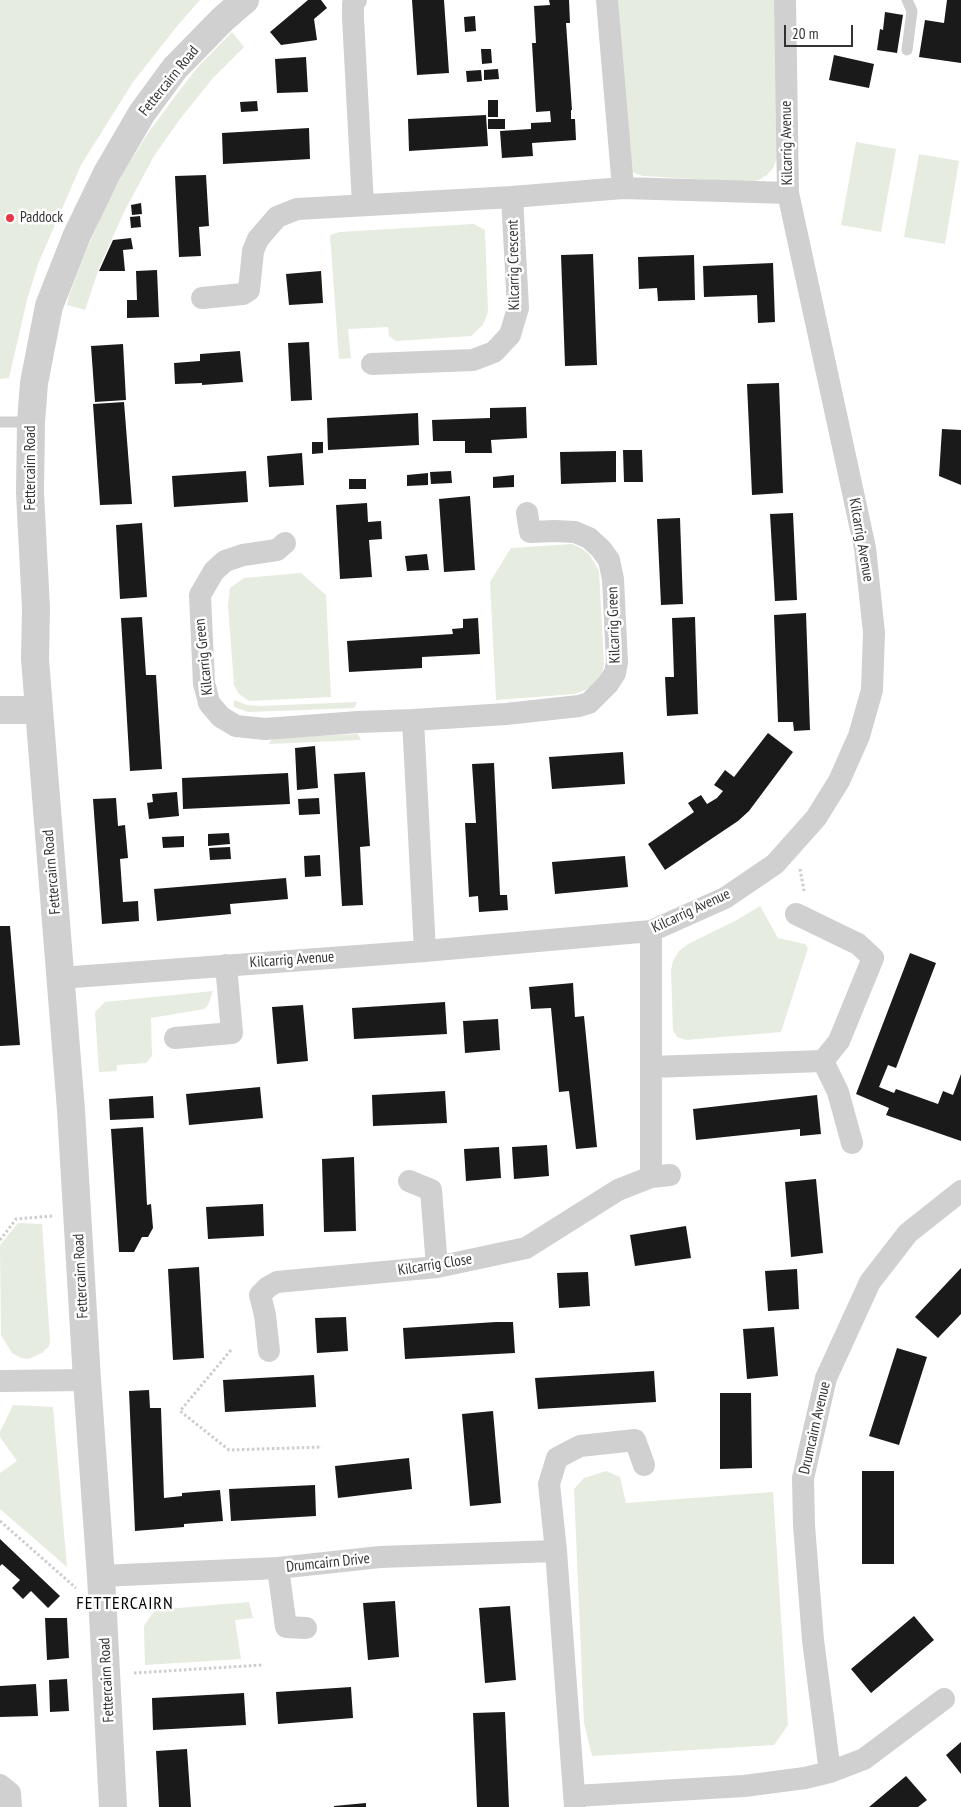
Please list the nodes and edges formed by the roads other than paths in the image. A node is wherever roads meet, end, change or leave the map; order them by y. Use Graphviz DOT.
graph roads {
  1 [pos="245,0"];
  2 [pos="356,0"];
  3 [pos="607,0"];
  4 [pos="785,0"];
  5 [pos="907,0"];
  6 [pos="907,50"];
  7 [pos="623,188"];
  8 [pos="788,193"];
  9 [pos="512,197"];
  10 [pos="363,205"];
  11 [pos="202,298"];
  12 [pos="372,364"];
  13 [pos="0,422"];
  14 [pos="31,422"];
  15 [pos="527,513"];
  16 [pos="285,543"];
  17 [pos="0,710"];
  18 [pos="39,710"];
  19 [pos="413,720"];
  20 [pos="796,914"];
  21 [pos="651,931"];
  22 [pos="425,951"];
  23 [pos="226,965"];
  24 [pos="60,978"];
  25 [pos="175,1038"];
  26 [pos="823,1061"];
  27 [pos="651,1067"];
  28 [pos="852,1143"];
  29 [pos="409,1181"];
  30 [pos="961,1191"];
  31 [pos="438,1267"];
  32 [pos="268,1351"];
  33 [pos="87,1380"];
  34 [pos="0,1381"];
  35 [pos="644,1465"];
  36 [pos="556,1551"];
  37 [pos="278,1568"];
  38 [pos="101,1582"];
  39 [pos="306,1628"];
  40 [pos="944,1698"];
  41 [pos="830,1772"];
  42 [pos="0,1785"];
  43 [pos="575,1801"];
  44 [pos="11,1807"];
  45 [pos="113,1807"];
  1 -- 14 [label="street, Fettercairn Road"];
  2 -- 10 [label="street"];
  3 -- 7 [label="street"];
  4 -- 8 [label="street, Kilcarrig Avenue"];
  5 -- 6 [label="lane"];
  7 -- 8 [label="street, Kilcarrig Crescent"];
  7 -- 9 [label="street, Kilcarrig Crescent"];
  8 -- 21 [label="street, Kilcarrig Avenue"];
  9 -- 10 [label="street, Kilcarrig Crescent"];
  9 -- 12 [label="street, Kilcarrig Crescent"];
  10 -- 11 [label="street, Kilcarrig Crescent"];
  13 -- 14 [label="lane"];
  14 -- 18 [label="street, Fettercairn Road"];
  15 -- 19 [label="street, Kilcarrig Green"];
  16 -- 19 [label="street, Kilcarrig Green"];
  17 -- 18 [label="street"];
  18 -- 24 [label="street, Fettercairn Road"];
  19 -- 22 [label="street"];
  20 -- 26 [label="street"];
  21 -- 22 [label="street, Kilcarrig Avenue"];
  21 -- 27 [label="street, Kilcarrig Close"];
  22 -- 23 [label="street, Kilcarrig Avenue"];
  23 -- 24 [label="street, Kilcarrig Avenue"];
  23 -- 25 [label="street"];
  24 -- 33 [label="street, Fettercairn Road"];
  26 -- 27 [label="street"];
  26 -- 28 [label="street"];
  27 -- 31 [label="street, Kilcarrig Close"];
  29 -- 31 [label="street"];
  30 -- 41 [label="street, Drumcairn Avenue"];
  31 -- 32 [label="street, Kilcarrig Close"];
  33 -- 34 [label="street"];
  33 -- 38 [label="street, Fettercairn Road"];
  35 -- 36 [label="street"];
  36 -- 37 [label="street, Drumcairn Drive"];
  36 -- 43 [label="street"];
  37 -- 38 [label="street, Drumcairn Drive"];
  37 -- 39 [label="street"];
  38 -- 45 [label="street, Fettercairn Road"];
  40 -- 41 [label="street"];
  41 -- 43 [label="street"];
  42 -- 44 [label="street"];
}
